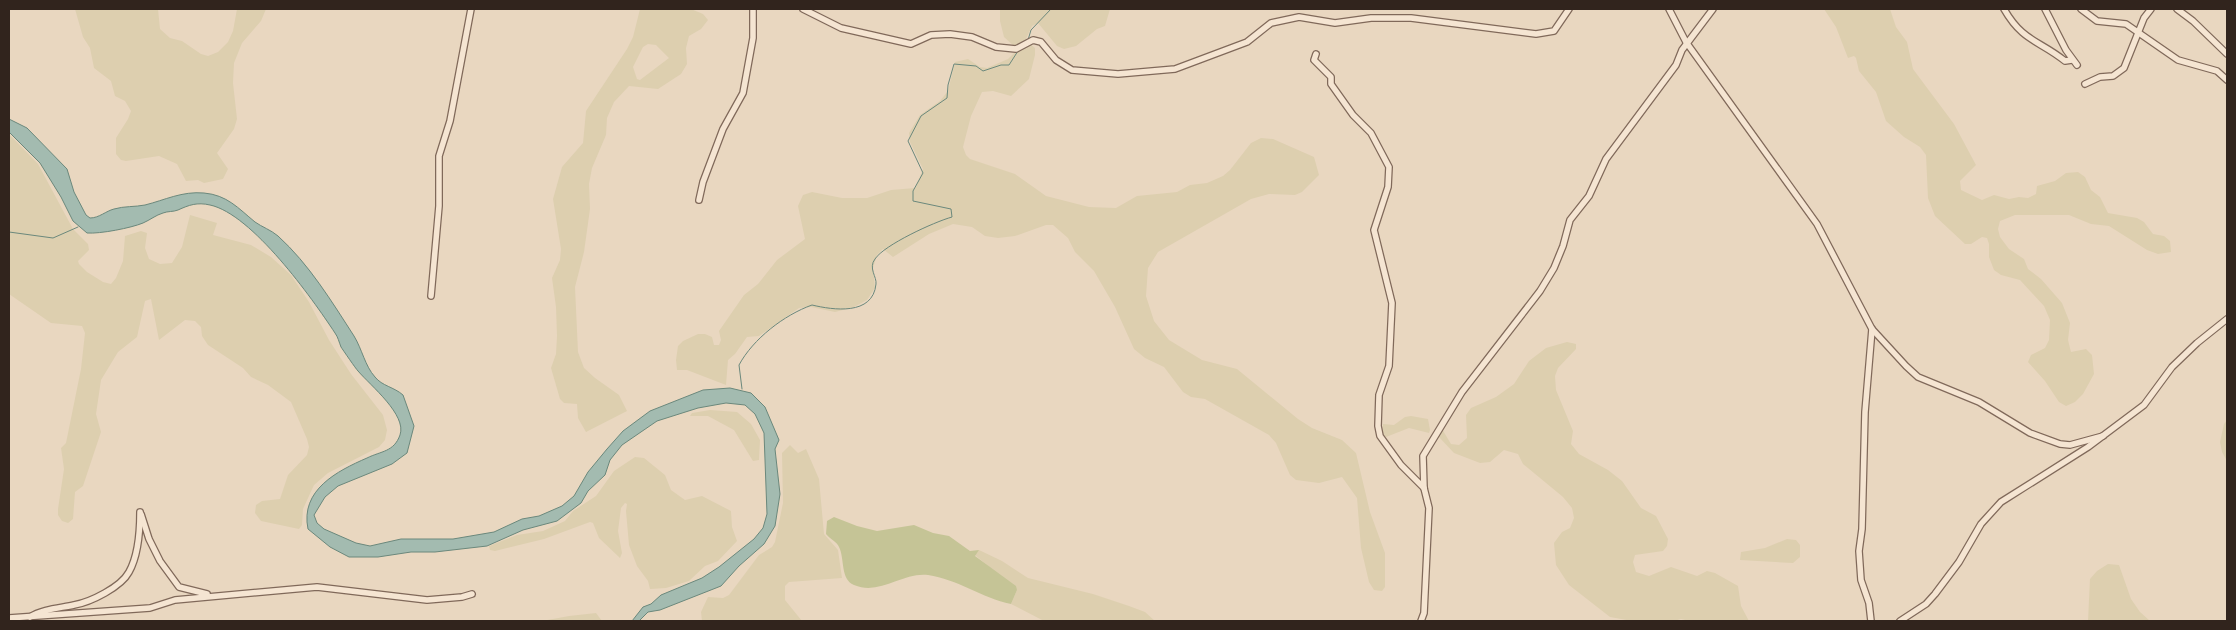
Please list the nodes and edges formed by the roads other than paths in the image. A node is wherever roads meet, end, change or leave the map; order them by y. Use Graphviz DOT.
graph roads {
  1 [pos="471,9"];
  2 [pos="753,9"];
  3 [pos="804,9"];
  4 [pos="1569,9"];
  5 [pos="1668,9"];
  6 [pos="1713,9"];
  7 [pos="2004,9"];
  8 [pos="2045,9"];
  9 [pos="2081,9"];
  10 [pos="2151,9"];
  11 [pos="2178,9"];
  12 [pos="2138,33"];
  13 [pos="1688,43"];
  14 [pos="1316,54"];
  15 [pos="2227,54"];
  16 [pos="2072,60"];
  17 [pos="2077,65"];
  18 [pos="2227,80"];
  19 [pos="2085,84"];
  20 [pos="699,200"];
  21 [pos="431,296"];
  22 [pos="2227,319"];
  23 [pos="1872,329"];
  24 [pos="2102,436"];
  25 [pos="1424,488"];
  26 [pos="472,594"];
  27 [pos="215,596"];
  28 [pos="30,617"];
  29 [pos="9,618"];
  30 [pos="1421,621"];
  31 [pos="1871,621"];
  32 [pos="1900,621"];
  1 -- 21 [label="street"];
  2 -- 20 [label="street"];
  3 -- 4 [label="street"];
  5 -- 13 [label="street"];
  6 -- 13 [label="street"];
  7 -- 16 [label="street"];
  8 -- 16 [label="street"];
  9 -- 12 [label="street"];
  10 -- 12 [label="street"];
  11 -- 15 [label="street"];
  12 -- 18 [label="street"];
  12 -- 19 [label="street"];
  13 -- 23 [label="street"];
  13 -- 25 [label="street"];
  14 -- 25 [label="street"];
  16 -- 17 [label="street"];
  22 -- 24 [label="street"];
  23 -- 24 [label="street"];
  23 -- 31 [label="street"];
  24 -- 32 [label="street"];
  25 -- 30 [label="street"];
  26 -- 27 [label="street"];
  27 -- 28 [label="street"];
  27 -- 28 [label="street"];
  28 -- 29 [label="street"];
}
